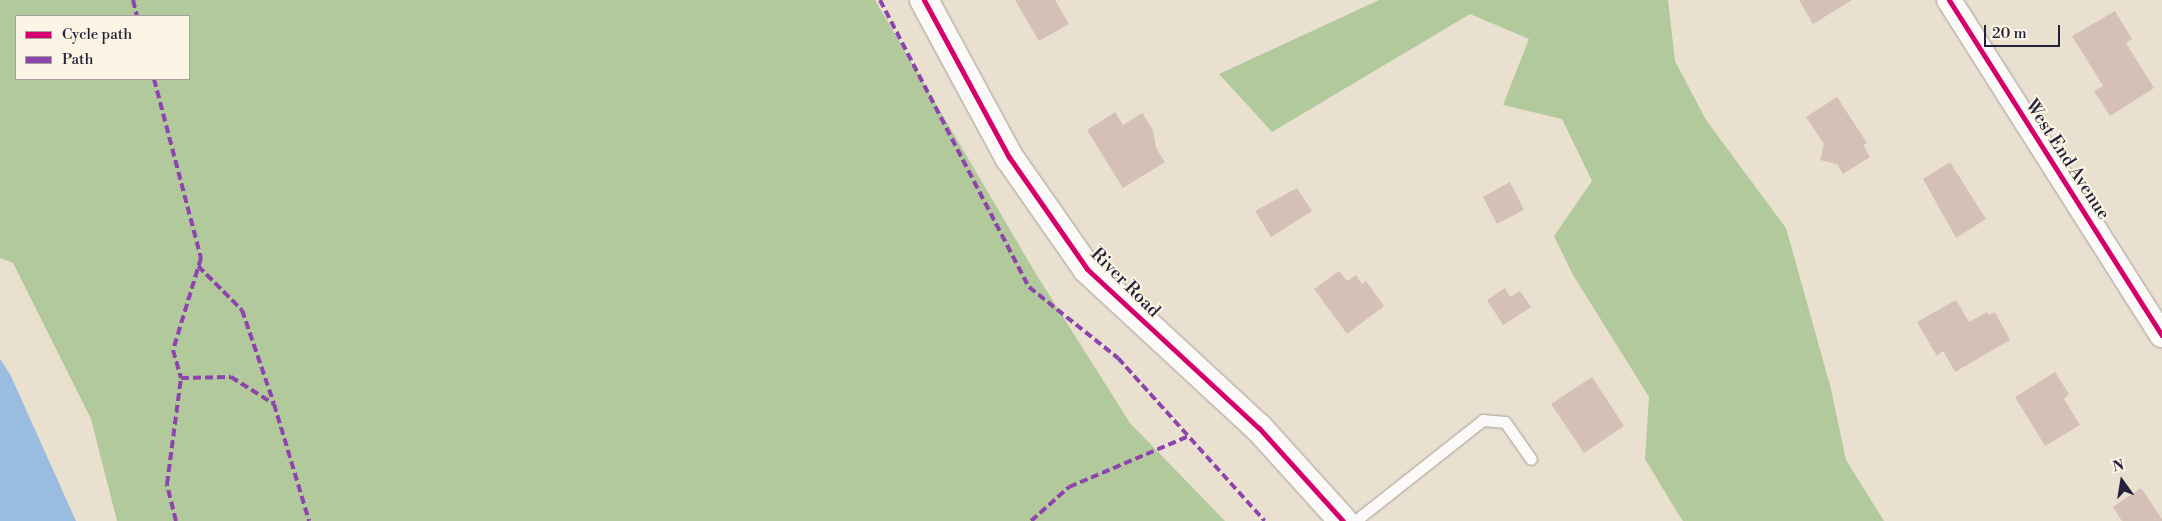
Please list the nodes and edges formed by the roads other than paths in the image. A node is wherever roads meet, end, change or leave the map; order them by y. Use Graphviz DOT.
graph roads {
  1 [pos="924,0"];
  2 [pos="1948,0"];
  3 [pos="2162,335"];
  4 [pos="1531,459"];
  5 [pos="1343,521"];
  6 [pos="1355,521"];
  1 -- 5 [label="street, River Road"];
  2 -- 3 [label="street, West End Avenue"];
  4 -- 6 [label="lane"];
}
